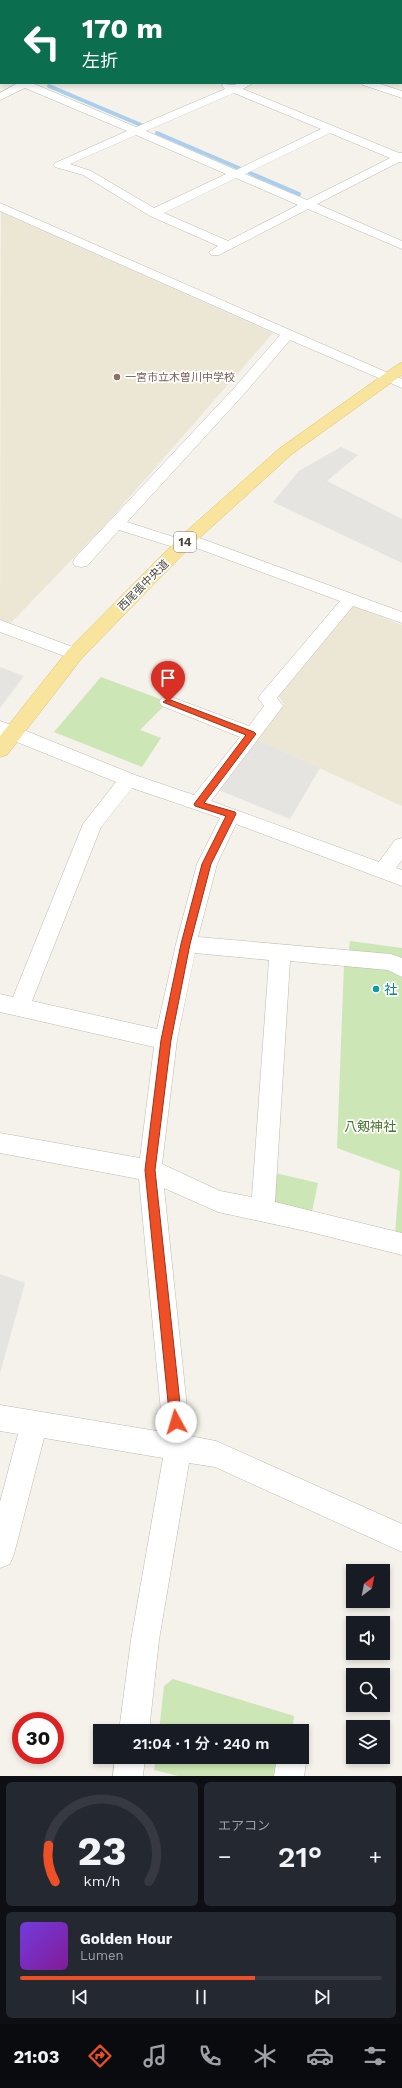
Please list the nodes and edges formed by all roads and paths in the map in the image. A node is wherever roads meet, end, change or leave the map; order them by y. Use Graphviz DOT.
graph roads {
  1 [pos="23,84"];
  2 [pos="27,84"];
  3 [pos="221,84"];
  4 [pos="247,84"];
  5 [pos="259,84"];
  6 [pos="370,84"];
  7 [pos="237,91"];
  8 [pos="402,95"];
  9 [pos="0,97"];
  10 [pos="330,130"];
  11 [pos="140,133"];
  12 [pos="401,157"];
  13 [pos="236,174"];
  14 [pos="305,204"];
  15 [pos="1,208"];
  16 [pos="154,213"];
  17 [pos="227,245"];
  18 [pos="402,245"];
  19 [pos="215,252"];
  20 [pos="288,334"];
  21 [pos="402,368"];
  22 [pos="395,381"];
  23 [pos="117,524"];
  24 [pos="186,542"];
  25 [pos="81,562"];
  26 [pos="351,598"];
  27 [pos="402,618"];
  28 [pos="0,626"];
  29 [pos="75,654"];
  30 [pos="168,702"];
  31 [pos="7,731"];
  32 [pos="252,734"];
  33 [pos="0,750"];
  34 [pos="128,780"];
  35 [pos="198,804"];
  36 [pos="232,814"];
  37 [pos="402,845"];
  38 [pos="383,871"];
  39 [pos="402,878"];
  40 [pos="186,944"];
  41 [pos="280,951"];
  42 [pos="402,968"];
  43 [pos="9,1005"];
  44 [pos="166,1040"];
  45 [pos="0,1143"];
  46 [pos="150,1170"];
  47 [pos="263,1210"];
  48 [pos="402,1244"];
  49 [pos="0,1418"];
  50 [pos="34,1425"];
  51 [pos="178,1448"];
  52 [pos="402,1538"];
  53 [pos="0,1554"];
  54 [pos="135,1724"];
  55 [pos="129,1764"];
  56 [pos="291,1764"];
  57 [pos="128,1776"];
  58 [pos="289,1776"];
  1 -- 9 [label="street"];
  2 -- 11 [label="street"];
  3 -- 7 [label="street"];
  4 -- 7 [label="street"];
  5 -- 7 [label="street"];
  6 -- 8 [label="street"];
  7 -- 10 [label="street"];
  7 -- 11 [label="street"];
  10 -- 12 [label="street"];
  10 -- 13 [label="street"];
  11 -- 13 [label="street"];
  11 -- 16 [label="street"];
  12 -- 14 [label="street"];
  13 -- 14 [label="street"];
  13 -- 16 [label="street"];
  14 -- 17 [label="street"];
  14 -- 18 [label="street"];
  15 -- 20 [label="street"];
  16 -- 17 [label="street"];
  17 -- 19 [label="street"];
  20 -- 22 [label="street"];
  20 -- 23 [label="street"];
  21 -- 22 [label="main road, 西尾張中央道 / 14"];
  22 -- 24 [label="main road, 西尾張中央道 / 14"];
  23 -- 24 [label="street"];
  23 -- 25 [label="street"];
  24 -- 26 [label="street"];
  24 -- 29 [label="main road, 西尾張中央道 / 14"];
  26 -- 27 [label="street"];
  26 -- 32 [label="street"];
  28 -- 29 [label="street"];
  29 -- 31 [label="main road, 西尾張中央道 / 14"];
  30 -- 32 [label="street"];
  31 -- 33 [label="main road, 西尾張中央道 / 14"];
  31 -- 34 [label="street"];
  32 -- 35 [label="street"];
  34 -- 35 [label="street"];
  34 -- 43 [label="street"];
  35 -- 36 [label="street"];
  36 -- 38 [label="street"];
  36 -- 40 [label="street"];
  37 -- 38 [label="street"];
  38 -- 39 [label="street"];
  40 -- 41 [label="street"];
  40 -- 44 [label="street"];
  41 -- 42 [label="street"];
  41 -- 47 [label="street"];
  43 -- 44 [label="street"];
  44 -- 46 [label="street"];
  45 -- 46 [label="street"];
  46 -- 47 [label="street"];
  46 -- 51 [label="street"];
  47 -- 48 [label="street"];
  49 -- 50 [label="street"];
  50 -- 51 [label="street"];
  50 -- 53 [label="street"];
  51 -- 52 [label="street"];
  51 -- 54 [label="street"];
  55 -- 57 [label="street"];
  56 -- 58 [label="street"];
}
